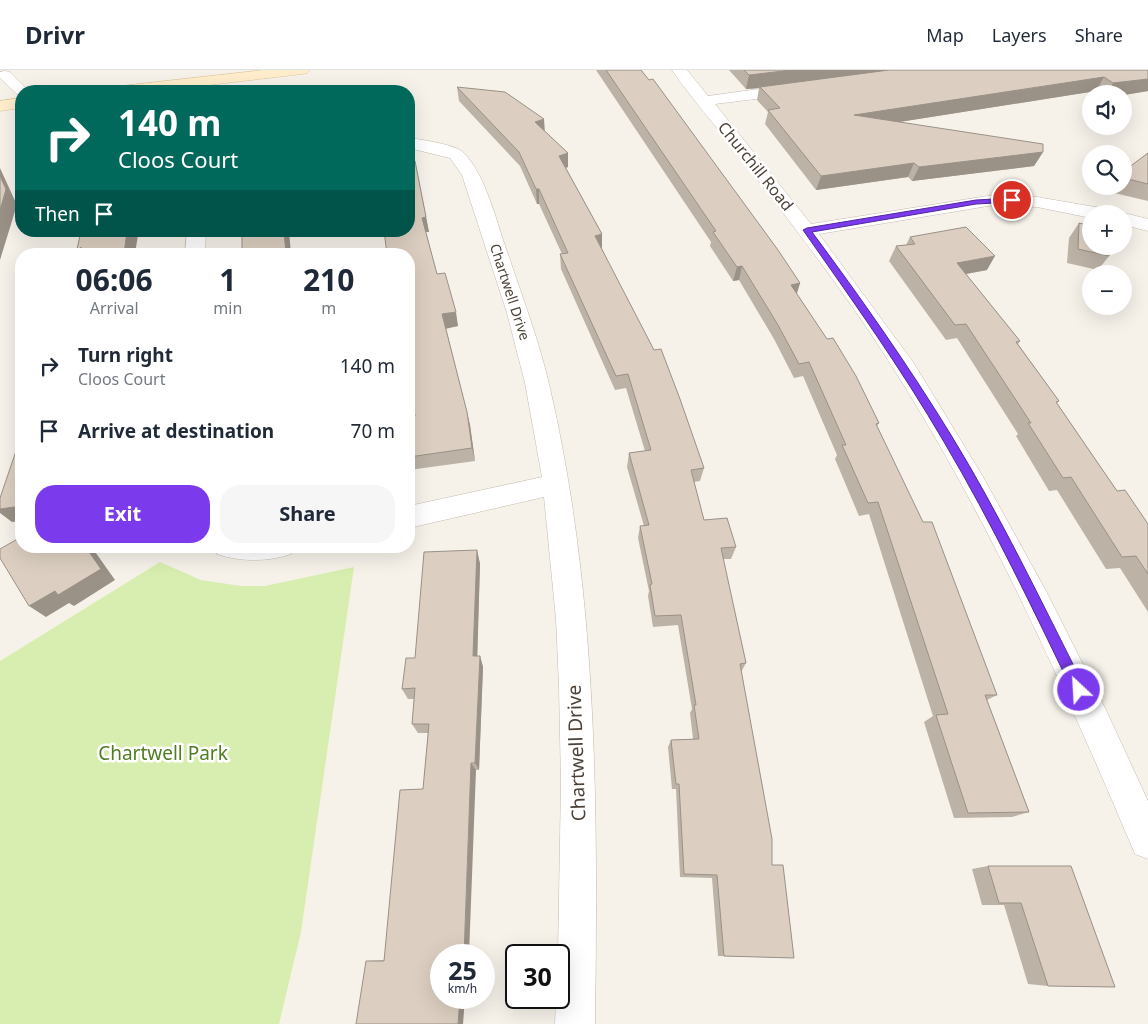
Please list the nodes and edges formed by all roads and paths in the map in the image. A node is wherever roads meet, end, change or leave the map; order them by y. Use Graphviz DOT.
graph roads {
  1 [pos="302,70"];
  2 [pos="679,70"];
  3 [pos="5,75"];
  4 [pos="16,85"];
  5 [pos="173,85"];
  6 [pos="810,88"];
  7 [pos="704,101"];
  8 [pos="15,104"];
  9 [pos="0,106"];
  10 [pos="415,144"];
  11 [pos="1082,210"];
  12 [pos="1132,221"];
  13 [pos="1148,225"];
  14 [pos="807,230"];
  15 [pos="556,484"];
  16 [pos="415,516"];
  17 [pos="1148,842"];
  18 [pos="575,1024"];
  1 -- 5 [label="main road"];
  2 -- 7 [label="street, Churchill Road"];
  3 -- 4 [label="street"];
  6 -- 7 [label="street"];
  7 -- 14 [label="street, Churchill Road"];
  8 -- 9 [label="main road"];
  10 -- 15 [label="street, Chartwell Drive"];
  11 -- 14 [label="street"];
  12 -- 13 [label="street"];
  14 -- 17 [label="street, Churchill Road"];
  15 -- 16 [label="street"];
  15 -- 18 [label="street, Chartwell Drive"];
}
